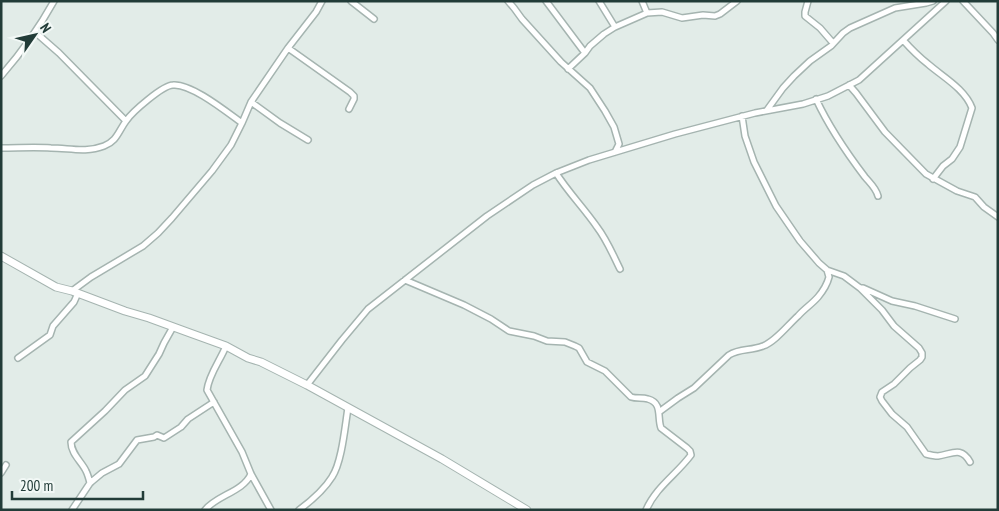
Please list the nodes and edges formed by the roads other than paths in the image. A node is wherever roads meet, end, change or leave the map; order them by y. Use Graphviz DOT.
graph roads {
  1 [pos="54,1"];
  2 [pos="322,1"];
  3 [pos="351,1"];
  4 [pos="508,1"];
  5 [pos="546,1"];
  6 [pos="599,1"];
  7 [pos="642,1"];
  8 [pos="737,1"];
  9 [pos="808,1"];
  10 [pos="934,1"];
  11 [pos="945,1"];
  12 [pos="963,1"];
  13 [pos="647,13"];
  14 [pos="374,19"];
  15 [pos="615,27"];
  16 [pos="35,32"];
  17 [pos="903,40"];
  18 [pos="998,40"];
  19 [pos="833,43"];
  20 [pos="288,48"];
  21 [pos="585,52"];
  22 [pos="568,68"];
  23 [pos="1,76"];
  24 [pos="849,85"];
  25 [pos="816,99"];
  26 [pos="251,102"];
  27 [pos="349,109"];
  28 [pos="767,110"];
  29 [pos="742,116"];
  30 [pos="126,121"];
  31 [pos="242,123"];
  32 [pos="308,140"];
  33 [pos="619,144"];
  34 [pos="1,148"];
  35 [pos="625,150"];
  36 [pos="615,152"];
  37 [pos="556,173"];
  38 [pos="933,179"];
  39 [pos="878,196"];
  40 [pos="998,217"];
  41 [pos="1,256"];
  42 [pos="620,269"];
  43 [pos="827,270"];
  44 [pos="405,280"];
  45 [pos="860,288"];
  46 [pos="75,292"];
  47 [pos="955,319"];
  48 [pos="173,326"];
  49 [pos="226,346"];
  50 [pos="18,358"];
  51 [pos="307,385"];
  52 [pos="214,402"];
  53 [pos="348,408"];
  54 [pos="660,412"];
  55 [pos="970,462"];
  56 [pos="6,465"];
  57 [pos="1,473"];
  58 [pos="251,474"];
  59 [pos="90,483"];
  60 [pos="72,510"];
  61 [pos="205,510"];
  62 [pos="271,510"];
  63 [pos="299,510"];
  64 [pos="527,510"];
  65 [pos="646,510"];
  1 -- 16 [label="street"];
  2 -- 20 [label="street"];
  3 -- 14 [label="street"];
  4 -- 22 [label="street"];
  5 -- 21 [label="street"];
  6 -- 15 [label="street"];
  7 -- 13 [label="street"];
  8 -- 13 [label="street"];
  9 -- 19 [label="street"];
  10 -- 19 [label="street"];
  11 -- 17 [label="street"];
  12 -- 18 [label="street"];
  13 -- 15 [label="street"];
  15 -- 21 [label="street"];
  16 -- 23 [label="street"];
  16 -- 30 [label="street"];
  17 -- 24 [label="street"];
  17 -- 38 [label="street"];
  19 -- 28 [label="street"];
  20 -- 26 [label="street"];
  20 -- 27 [label="street"];
  21 -- 22 [label="street"];
  22 -- 33 [label="street"];
  24 -- 25 [label="street"];
  24 -- 38 [label="street"];
  25 -- 28 [label="street"];
  25 -- 39 [label="street"];
  26 -- 31 [label="street"];
  26 -- 32 [label="street"];
  28 -- 29 [label="street"];
  29 -- 35 [label="street"];
  29 -- 43 [label="street"];
  30 -- 31 [label="street"];
  30 -- 34 [label="street"];
  31 -- 46 [label="street"];
  33 -- 35 [label="street"];
  33 -- 36 [label="street"];
  35 -- 36 [label="street"];
  36 -- 37 [label="street"];
  37 -- 42 [label="street"];
  37 -- 44 [label="street"];
  38 -- 40 [label="street"];
  41 -- 46 [label="street"];
  43 -- 45 [label="street"];
  43 -- 54 [label="street"];
  44 -- 51 [label="street"];
  44 -- 54 [label="street"];
  45 -- 47 [label="street"];
  45 -- 55 [label="street"];
  46 -- 48 [label="street"];
  46 -- 50 [label="street"];
  48 -- 49 [label="street"];
  48 -- 59 [label="street"];
  49 -- 51 [label="street"];
  49 -- 52 [label="street"];
  51 -- 53 [label="street"];
  52 -- 58 [label="street"];
  52 -- 59 [label="street"];
  53 -- 63 [label="street"];
  53 -- 64 [label="street"];
  54 -- 65 [label="street"];
  56 -- 57 [label="street"];
  58 -- 61 [label="street"];
  58 -- 62 [label="street"];
  59 -- 60 [label="street"];
}
